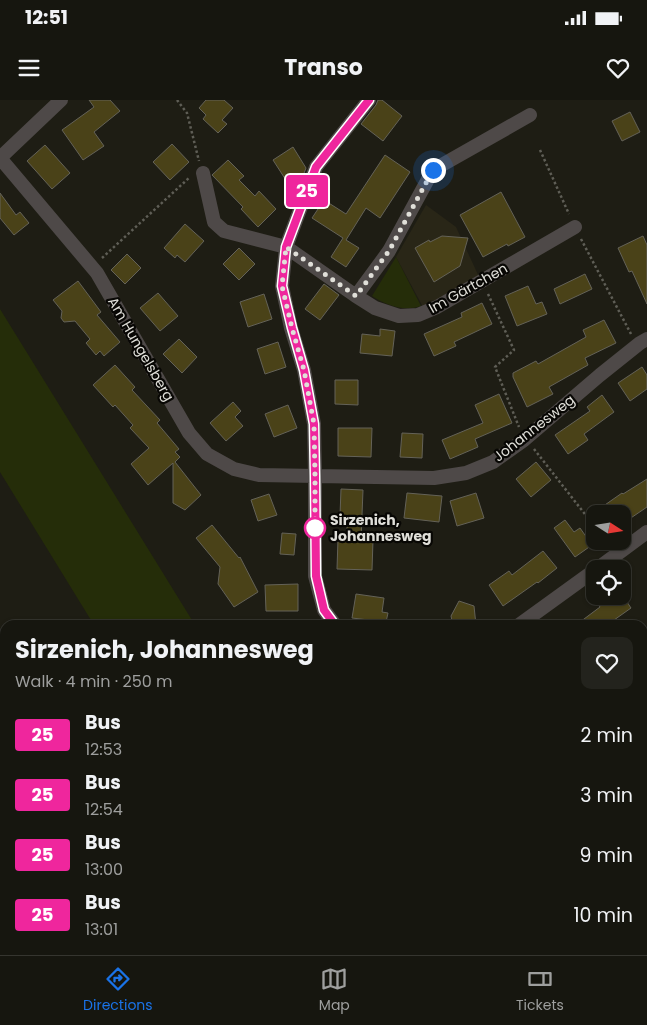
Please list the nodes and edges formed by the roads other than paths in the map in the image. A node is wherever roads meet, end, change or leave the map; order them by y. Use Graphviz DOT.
graph roads {
  1 [pos="61,100"];
  2 [pos="369,100"];
  3 [pos="530,115"];
  4 [pos="0,158"];
  5 [pos="199,171"];
  6 [pos="575,227"];
  7 [pos="286,247"];
  8 [pos="356,296"];
  9 [pos="644,341"];
  10 [pos="315,476"];
  11 [pos="647,532"];
  12 [pos="608,560"];
  13 [pos="586,576"];
  14 [pos="331,620"];
  15 [pos="526,620"];
  1 -- 4 [label="street, Am Hungelsberg"];
  2 -- 7 [label="street"];
  3 -- 8 [label="street"];
  4 -- 10 [label="street, Am Hungelsberg"];
  5 -- 7 [label="street"];
  6 -- 8 [label="street, Im Gärtchen"];
  7 -- 8 [label="street, Im Gärtchen"];
  7 -- 10 [label="street"];
  9 -- 10 [label="street, Johannesweg"];
  10 -- 14 [label="street"];
  11 -- 12 [label="street"];
  13 -- 15 [label="street"];
}
